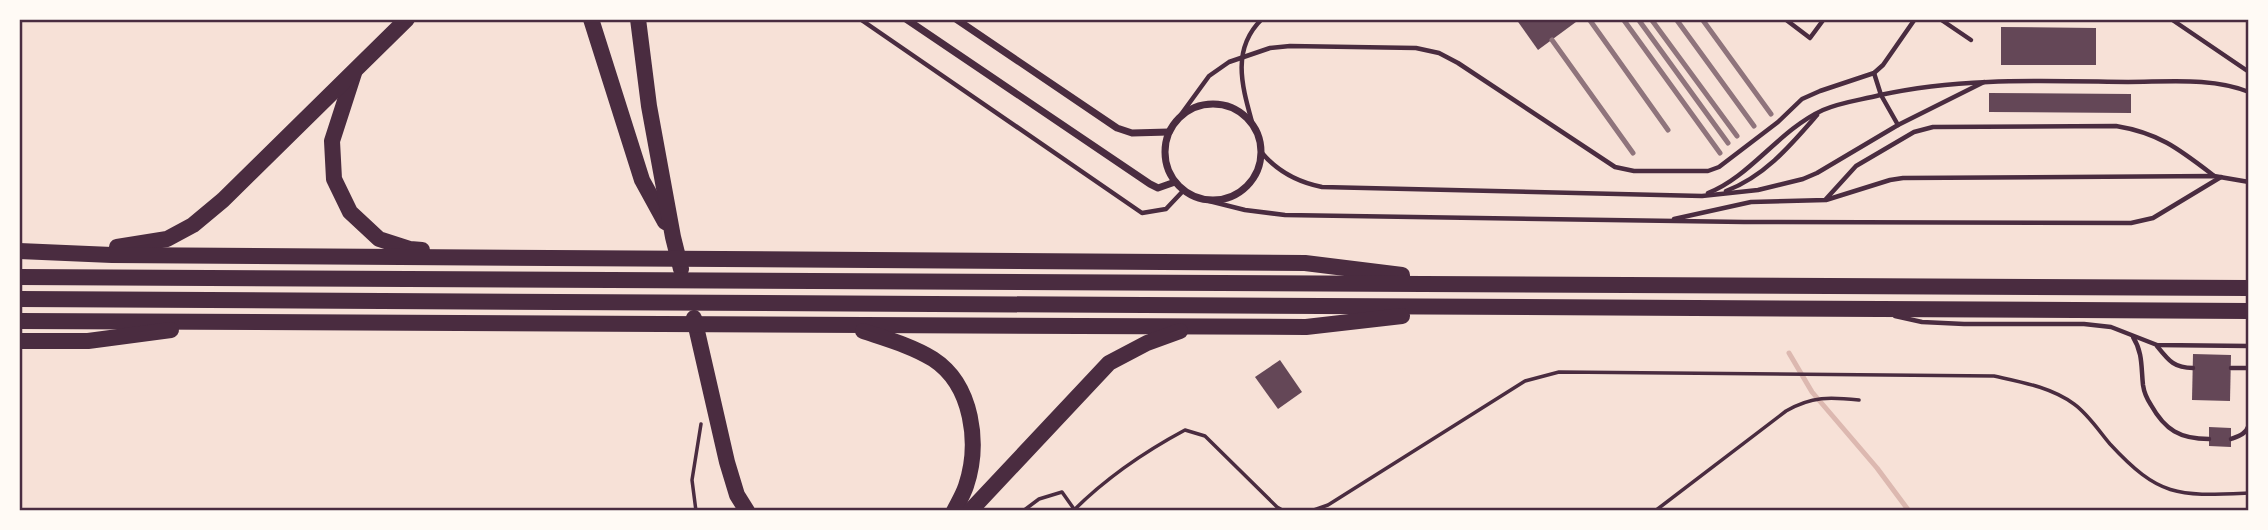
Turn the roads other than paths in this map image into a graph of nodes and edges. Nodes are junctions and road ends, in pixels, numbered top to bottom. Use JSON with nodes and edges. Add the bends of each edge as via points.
{"nodes":[{"id":1,"x":407,"y":19,"type":"edge"},
{"id":2,"x":590,"y":19,"type":"edge"},
{"id":3,"x":638,"y":19,"type":"edge"},
{"id":4,"x":860,"y":19,"type":"edge"},
{"id":5,"x":906,"y":19,"type":"edge"},
{"id":6,"x":956,"y":19,"type":"edge"},
{"id":7,"x":1262,"y":19,"type":"edge"},
{"id":8,"x":1784,"y":19,"type":"edge"},
{"id":9,"x":1824,"y":19,"type":"edge"},
{"id":10,"x":1915,"y":19,"type":"edge"},
{"id":11,"x":1940,"y":19,"type":"edge"},
{"id":12,"x":2171,"y":19,"type":"edge"},
{"id":13,"x":1971,"y":40,"type":"dead end"},
{"id":14,"x":1241,"y":57,"type":"junction"},
{"id":15,"x":355,"y":71,"type":"junction"},
{"id":16,"x":2249,"y":72,"type":"edge"},
{"id":17,"x":1874,"y":73,"type":"junction"},
{"id":18,"x":1984,"y":82,"type":"junction"},
{"id":19,"x":2249,"y":92,"type":"edge"},
{"id":20,"x":1881,"y":95,"type":"junction"},
{"id":21,"x":1820,"y":112,"type":"junction"},
{"id":22,"x":1177,"y":120,"type":"junction"},
{"id":23,"x":1252,"y":122,"type":"junction"},
{"id":24,"x":1898,"y":125,"type":"junction"},
{"id":25,"x":1169,"y":132,"type":"junction"},
{"id":26,"x":1262,"y":153,"type":"junction"},
{"id":27,"x":2214,"y":176,"type":"junction"},
{"id":28,"x":2221,"y":177,"type":"junction"},
{"id":29,"x":2249,"y":182,"type":"edge"},
{"id":30,"x":1175,"y":183,"type":"junction"},
{"id":31,"x":1183,"y":191,"type":"junction"},
{"id":32,"x":1702,"y":195,"type":"junction"},
{"id":33,"x":1826,"y":200,"type":"junction"},
{"id":34,"x":1209,"y":201,"type":"junction"},
{"id":35,"x":1666,"y":221,"type":"junction"},
{"id":36,"x":673,"y":237,"type":"junction"},
{"id":37,"x":24,"y":253,"type":"edge"},
{"id":38,"x":73,"y":254,"type":"junction"},
{"id":39,"x":557,"y":259,"type":"junction"},
{"id":40,"x":19,"y":277,"type":"edge"},
{"id":41,"x":1473,"y":284,"type":"junction"},
{"id":42,"x":2249,"y":288,"type":"edge"},
{"id":43,"x":19,"y":299,"type":"edge"},
{"id":44,"x":1471,"y":308,"type":"junction"},
{"id":45,"x":1870,"y":310,"type":"junction"},
{"id":46,"x":2249,"y":311,"type":"edge"},
{"id":47,"x":19,"y":321,"type":"edge"},
{"id":48,"x":229,"y":323,"type":"junction"},
{"id":49,"x":851,"y":326,"type":"junction"},
{"id":50,"x":1192,"y":327,"type":"junction"},
{"id":51,"x":2133,"y":336,"type":"junction"},
{"id":52,"x":19,"y":341,"type":"edge"},
{"id":53,"x":2157,"y":345,"type":"junction"},
{"id":54,"x":2249,"y":346,"type":"edge"},
{"id":55,"x":2193,"y":368,"type":"dead end"},
{"id":56,"x":2231,"y":368,"type":"dead end"},
{"id":57,"x":2249,"y":368,"type":"edge"},
{"id":58,"x":2249,"y":425,"type":"edge"},
{"id":59,"x":2209,"y":439,"type":"dead end"},
{"id":60,"x":2231,"y":439,"type":"dead end"},
{"id":61,"x":747,"y":511,"type":"edge"},
{"id":62,"x":954,"y":511,"type":"edge"},
{"id":63,"x":970,"y":511,"type":"edge"}],
"edges":[{"from":1,"to":15,"type":"highway"},
{"from":2,"to":36,"type":"highway","via":[[642,180]]},
{"from":3,"to":36,"type":"highway"},
{"from":4,"to":31,"type":"lane","via":[[1142,213],[1166,209]]},
{"from":5,"to":30,"type":"street","via":[[1150,184],[1158,188]]},
{"from":6,"to":25,"type":"street","via":[[1118,128],[1132,133]]},
{"from":7,"to":14,"type":"lane","via":[[1244,43]]},
{"from":8,"to":9,"type":"lane","via":[[1810,38]]},
{"from":10,"to":17,"type":"lane"},
{"from":11,"to":13,"type":"lane"},
{"from":12,"to":16,"type":"lane"},
{"from":14,"to":17,"type":"lane","via":[[1280,47],[1429,50],[1446,56],[1601,159],[1625,170],[1708,171],[1719,167],[1802,99]]},
{"from":14,"to":22,"type":"lane","via":[[1209,76]]},
{"from":14,"to":23,"type":"lane"},
{"from":15,"to":38,"type":"highway","via":[[193,225],[167,239]]},
{"from":15,"to":39,"type":"highway","via":[[332,141],[334,179],[350,212],[379,239],[410,249]]},
{"from":17,"to":20,"type":"lane"},
{"from":18,"to":19,"type":"lane","via":[[2201,82]]},
{"from":18,"to":20,"type":"lane"},
{"from":18,"to":24,"type":"lane"},
{"from":20,"to":21,"type":"lane"},
{"from":20,"to":24,"type":"lane"},
{"from":21,"to":32,"type":"lane","via":[[1789,131],[1726,185]]},
{"from":21,"to":32,"type":"lane","via":[[1754,178]]},
{"from":22,"to":23,"type":"street","via":[[1209,103],[1237,109]]},
{"from":22,"to":25,"type":"street"},
{"from":23,"to":26,"type":"street"},
{"from":24,"to":32,"type":"lane","via":[[1803,179],[1758,190]]},
{"from":25,"to":30,"type":"street","via":[[1164,155]]},
{"from":26,"to":32,"type":"lane","via":[[1297,181],[1331,188]]},
{"from":26,"to":34,"type":"street","via":[[1256,176],[1245,189],[1226,200]]},
{"from":27,"to":28,"type":"lane"},
{"from":27,"to":33,"type":"lane","via":[[1903,178]]},
{"from":27,"to":33,"type":"lane","via":[[2186,154],[2140,130],[2116,126],[1933,127],[1914,132],[1856,166]]},
{"from":28,"to":29,"type":"lane"},
{"from":28,"to":35,"type":"lane","via":[[2153,218],[2132,223]]},
{"from":30,"to":31,"type":"street"},
{"from":31,"to":34,"type":"street"},
{"from":33,"to":35,"type":"lane","via":[[1751,202]]},
{"from":34,"to":35,"type":"lane","via":[[1284,215]]},
{"from":36,"to":61,"type":"highway","via":[[727,462]]},
{"from":37,"to":38,"type":"highway"},
{"from":38,"to":39,"type":"highway"},
{"from":39,"to":41,"type":"highway","via":[[1305,263]]},
{"from":40,"to":41,"type":"highway"},
{"from":41,"to":42,"type":"highway"},
{"from":43,"to":44,"type":"highway"},
{"from":44,"to":45,"type":"highway"},
{"from":44,"to":50,"type":"highway","via":[[1306,327]]},
{"from":45,"to":46,"type":"highway"},
{"from":45,"to":51,"type":"lane","via":[[1922,321],[2084,324],[2111,327]]},
{"from":47,"to":48,"type":"highway"},
{"from":48,"to":49,"type":"highway"},
{"from":48,"to":52,"type":"highway","via":[[88,341]]},
{"from":49,"to":50,"type":"highway"},
{"from":49,"to":62,"type":"highway","via":[[935,360],[958,385],[970,414],[974,443],[966,485]]},
{"from":50,"to":63,"type":"highway","via":[[1109,363]]},
{"from":51,"to":53,"type":"lane"},
{"from":51,"to":59,"type":"lane","via":[[2143,358],[2143,388],[2165,427],[2184,436]]},
{"from":53,"to":54,"type":"lane"},
{"from":53,"to":55,"type":"lane","via":[[2180,368]]},
{"from":56,"to":57,"type":"lane"},
{"from":58,"to":60,"type":"lane"}]}
